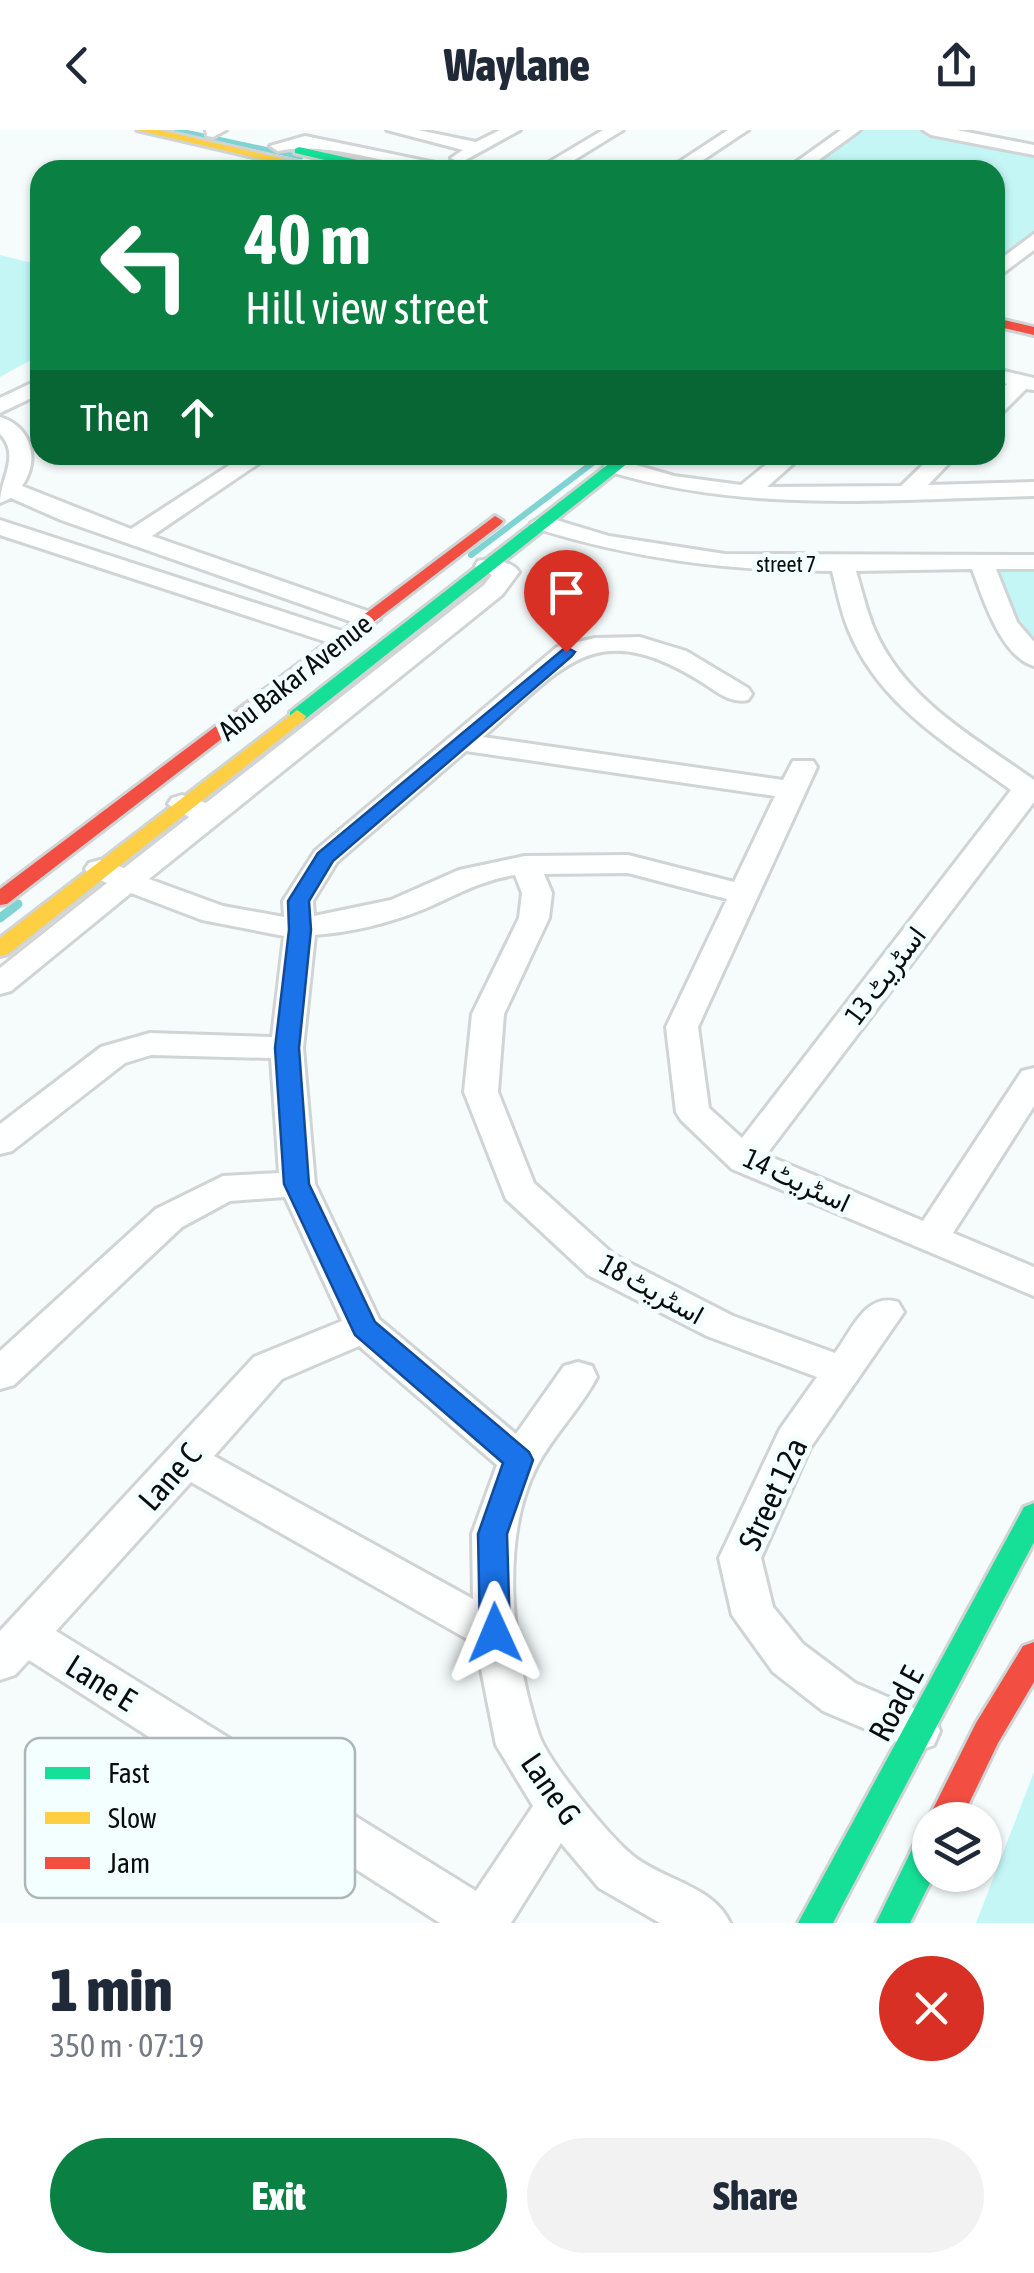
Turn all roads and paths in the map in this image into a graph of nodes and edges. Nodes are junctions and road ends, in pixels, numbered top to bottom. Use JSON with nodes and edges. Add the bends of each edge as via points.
{"nodes":[{"id":1,"x":143,"y":130,"type":"edge"},
{"id":2,"x":396,"y":130,"type":"edge"},
{"id":3,"x":512,"y":130,"type":"edge"},
{"id":4,"x":615,"y":130,"type":"edge"},
{"id":5,"x":737,"y":130,"type":"edge"},
{"id":6,"x":852,"y":130,"type":"edge"},
{"id":7,"x":931,"y":130,"type":"edge"},
{"id":8,"x":212,"y":131,"type":"edge"},
{"id":9,"x":1029,"y":145,"type":"edge"},
{"id":10,"x":278,"y":146,"type":"junction"},
{"id":11,"x":479,"y":148,"type":"junction"},
{"id":12,"x":280,"y":160,"type":"edge"},
{"id":13,"x":340,"y":160,"type":"edge"},
{"id":14,"x":395,"y":160,"type":"edge"},
{"id":15,"x":459,"y":160,"type":"edge"},
{"id":16,"x":562,"y":160,"type":"edge"},
{"id":17,"x":691,"y":160,"type":"edge"},
{"id":18,"x":808,"y":160,"type":"edge"},
{"id":19,"x":1034,"y":240,"type":"edge"},
{"id":20,"x":1005,"y":260,"type":"edge"},
{"id":21,"x":1005,"y":308,"type":"edge"},
{"id":22,"x":1034,"y":315,"type":"edge"},
{"id":23,"x":1005,"y":324,"type":"edge"},
{"id":24,"x":1034,"y":331,"type":"edge"},
{"id":25,"x":30,"y":367,"type":"edge"},
{"id":26,"x":0,"y":382,"type":"edge"},
{"id":27,"x":1028,"y":383,"type":"edge"},
{"id":28,"x":30,"y":390,"type":"edge"},
{"id":29,"x":1005,"y":400,"type":"edge"},
{"id":30,"x":0,"y":407,"type":"edge"},
{"id":31,"x":0,"y":424,"type":"edge"},
{"id":32,"x":245,"y":465,"type":"edge"},
{"id":33,"x":617,"y":465,"type":"edge"},
{"id":34,"x":631,"y":465,"type":"edge"},
{"id":35,"x":779,"y":465,"type":"edge"},
{"id":36,"x":936,"y":465,"type":"edge"},
{"id":37,"x":1034,"y":489,"type":"edge"},
{"id":38,"x":748,"y":490,"type":"junction"},
{"id":39,"x":4,"y":492,"type":"edge"},
{"id":40,"x":908,"y":492,"type":"junction"},
{"id":41,"x":520,"y":502,"type":"dead end"},
{"id":42,"x":543,"y":522,"type":"junction"},
{"id":43,"x":0,"y":527,"type":"edge"},
{"id":44,"x":134,"y":537,"type":"junction"},
{"id":45,"x":980,"y":561,"type":"junction"},
{"id":46,"x":1034,"y":562,"type":"edge"},
{"id":47,"x":842,"y":564,"type":"junction"},
{"id":48,"x":487,"y":566,"type":"joint"},
{"id":49,"x":366,"y":618,"type":"junction"},
{"id":50,"x":342,"y":639,"type":"junction"},
{"id":51,"x":1034,"y":658,"type":"edge"},
{"id":52,"x":739,"y":694,"type":"dead end"},
{"id":53,"x":461,"y":742,"type":"junction"},
{"id":54,"x":1030,"y":791,"type":"edge"},
{"id":55,"x":526,"y":865,"type":"junction"},
{"id":56,"x":114,"y":875,"type":"junction"},
{"id":57,"x":744,"y":894,"type":"junction"},
{"id":58,"x":0,"y":899,"type":"edge"},
{"id":59,"x":300,"y":930,"type":"junction"},
{"id":60,"x":0,"y":949,"type":"edge"},
{"id":61,"x":0,"y":984,"type":"edge"},
{"id":62,"x":287,"y":1048,"type":"junction"},
{"id":63,"x":1034,"y":1080,"type":"edge"},
{"id":64,"x":0,"y":1142,"type":"edge"},
{"id":65,"x":744,"y":1160,"type":"junction"},
{"id":66,"x":297,"y":1184,"type":"junction"},
{"id":67,"x":931,"y":1238,"type":"junction"},
{"id":68,"x":1034,"y":1282,"type":"edge"},
{"id":69,"x":885,"y":1312,"type":"dead end"},
{"id":70,"x":364,"y":1328,"type":"junction"},
{"id":71,"x":7,"y":1357,"type":"edge"},
{"id":72,"x":842,"y":1372,"type":"junction"},
{"id":73,"x":578,"y":1376,"type":"dead end"},
{"id":74,"x":185,"y":1459,"type":"junction"},
{"id":75,"x":519,"y":1460,"type":"junction"},
{"id":76,"x":1034,"y":1515,"type":"edge"},
{"id":77,"x":495,"y":1633,"type":"junction"},
{"id":78,"x":12,"y":1648,"type":"edge"},
{"id":79,"x":1034,"y":1656,"type":"edge"},
{"id":80,"x":918,"y":1730,"type":"junction"},
{"id":81,"x":166,"y":1738,"type":"edge"},
{"id":82,"x":953,"y":1802,"type":"edge"},
{"id":83,"x":559,"y":1806,"type":"junction"},
{"id":84,"x":355,"y":1848,"type":"edge"},
{"id":85,"x":912,"y":1884,"type":"edge"},
{"id":86,"x":483,"y":1923,"type":"edge"},
{"id":87,"x":706,"y":1923,"type":"edge"},
{"id":88,"x":815,"y":1923,"type":"edge"},
{"id":89,"x":892,"y":1923,"type":"edge"}],
"edges":[{"from":1,"to":12,"type":"main road"},
{"from":2,"to":11,"type":"street"},
{"from":3,"to":11,"type":"street"},
{"from":4,"to":16,"type":"street"},
{"from":5,"to":17,"type":"street"},
{"from":6,"to":18,"type":"street"},
{"from":7,"to":9,"type":"street"},
{"from":8,"to":10,"type":"main road"},
{"from":10,"to":13,"type":"main road"},
{"from":10,"to":14,"type":"street","via":[[306,141]]},
{"from":11,"to":15,"type":"street"},
{"from":19,"to":20,"type":"street"},
{"from":21,"to":22,"type":"main road"},
{"from":23,"to":24,"type":"main road"},
{"from":25,"to":26,"type":"street"},
{"from":27,"to":29,"type":"street"},
{"from":28,"to":30,"type":"street"},
{"from":31,"to":39,"type":"street","via":[[23,447],[23,468]]},
{"from":32,"to":44,"type":"street"},
{"from":33,"to":42,"type":"main road"},
{"from":34,"to":38,"type":"street","via":[[674,483]]},
{"from":35,"to":38,"type":"street"},
{"from":36,"to":40,"type":"street"},
{"from":37,"to":40,"type":"street"},
{"from":38,"to":40,"type":"street"},
{"from":39,"to":44,"type":"street"},
{"from":41,"to":49,"type":"main road","name":"Abu Bakar Avenue"},
{"from":42,"to":47,"type":"street","name":"street 7","via":[[649,554],[716,563]]},
{"from":42,"to":48,"type":"main road"},
{"from":43,"to":50,"type":"street"},
{"from":44,"to":49,"type":"street"},
{"from":45,"to":46,"type":"street","name":"street 7"},
{"from":45,"to":47,"type":"street","name":"street 7"},
{"from":45,"to":51,"type":"street","via":[[1005,624]]},
{"from":47,"to":54,"type":"street","via":[[861,629],[911,706]]},
{"from":48,"to":56,"type":"street","via":[[507,572],[493,590]]},
{"from":49,"to":50,"type":"main road","name":"Abu Bakar Avenue"},
{"from":50,"to":58,"type":"main road","name":"Abu Bakar Avenue"},
{"from":52,"to":53,"type":"street","via":[[658,646],[592,645],[566,652]]},
{"from":53,"to":57,"type":"street","name":"اسٹریٹ 14","via":[[797,779]]},
{"from":53,"to":59,"type":"street","via":[[325,857],[298,901]]},
{"from":54,"to":65,"type":"street","name":"اسٹریٹ 13"},
{"from":55,"to":57,"type":"street","via":[[628,864]]},
{"from":55,"to":59,"type":"street","via":[[478,874],[401,908]]},
{"from":55,"to":72,"type":"street","name":"اسٹریٹ 18","via":[[537,893],[534,918],[488,1014],[481,1092],[518,1190],[601,1265],[720,1326]]},
{"from":56,"to":59,"type":"street","via":[[209,914]]},
{"from":56,"to":60,"type":"main road"},
{"from":56,"to":61,"type":"street"},
{"from":57,"to":65,"type":"street","name":"اسٹریٹ 14","via":[[682,1027],[693,1112]]},
{"from":59,"to":62,"type":"street"},
{"from":62,"to":64,"type":"street","via":[[150,1044],[112,1054]]},
{"from":62,"to":66,"type":"street"},
{"from":63,"to":67,"type":"street"},
{"from":65,"to":67,"type":"street","name":"اسٹریٹ 14"},
{"from":66,"to":70,"type":"street"},
{"from":66,"to":71,"type":"street","via":[[223,1189],[170,1218]]},
{"from":67,"to":68,"type":"street","name":"اسٹریٹ 14"},
{"from":69,"to":72,"type":"street","name":"Street 12a"},
{"from":70,"to":74,"type":"street","name":"Lane C","via":[[268,1368]]},
{"from":70,"to":75,"type":"street"},
{"from":72,"to":80,"type":"street","name":"Street 12a","via":[[794,1440],[740,1558],[753,1615],[788,1658],[839,1697]]},
{"from":73,"to":75,"type":"street","name":"Lane G"},
{"from":74,"to":77,"type":"street"},
{"from":74,"to":78,"type":"street","name":"Lane C"},
{"from":75,"to":77,"type":"street","name":"Lane G","via":[[492,1534]]},
{"from":76,"to":80,"type":"main road","name":"Road E"},
{"from":77,"to":83,"type":"street","name":"Lane G","via":[[520,1744]]},
{"from":78,"to":81,"type":"street","name":"Lane E"},
{"from":79,"to":82,"type":"main road"},
{"from":80,"to":88,"type":"main road","name":"Road E"},
{"from":83,"to":86,"type":"street"},
{"from":83,"to":87,"type":"street","name":"Lane G","via":[[616,1872]]},
{"from":84,"to":86,"type":"street","name":"Lane E"},
{"from":85,"to":89,"type":"main road"}]}
